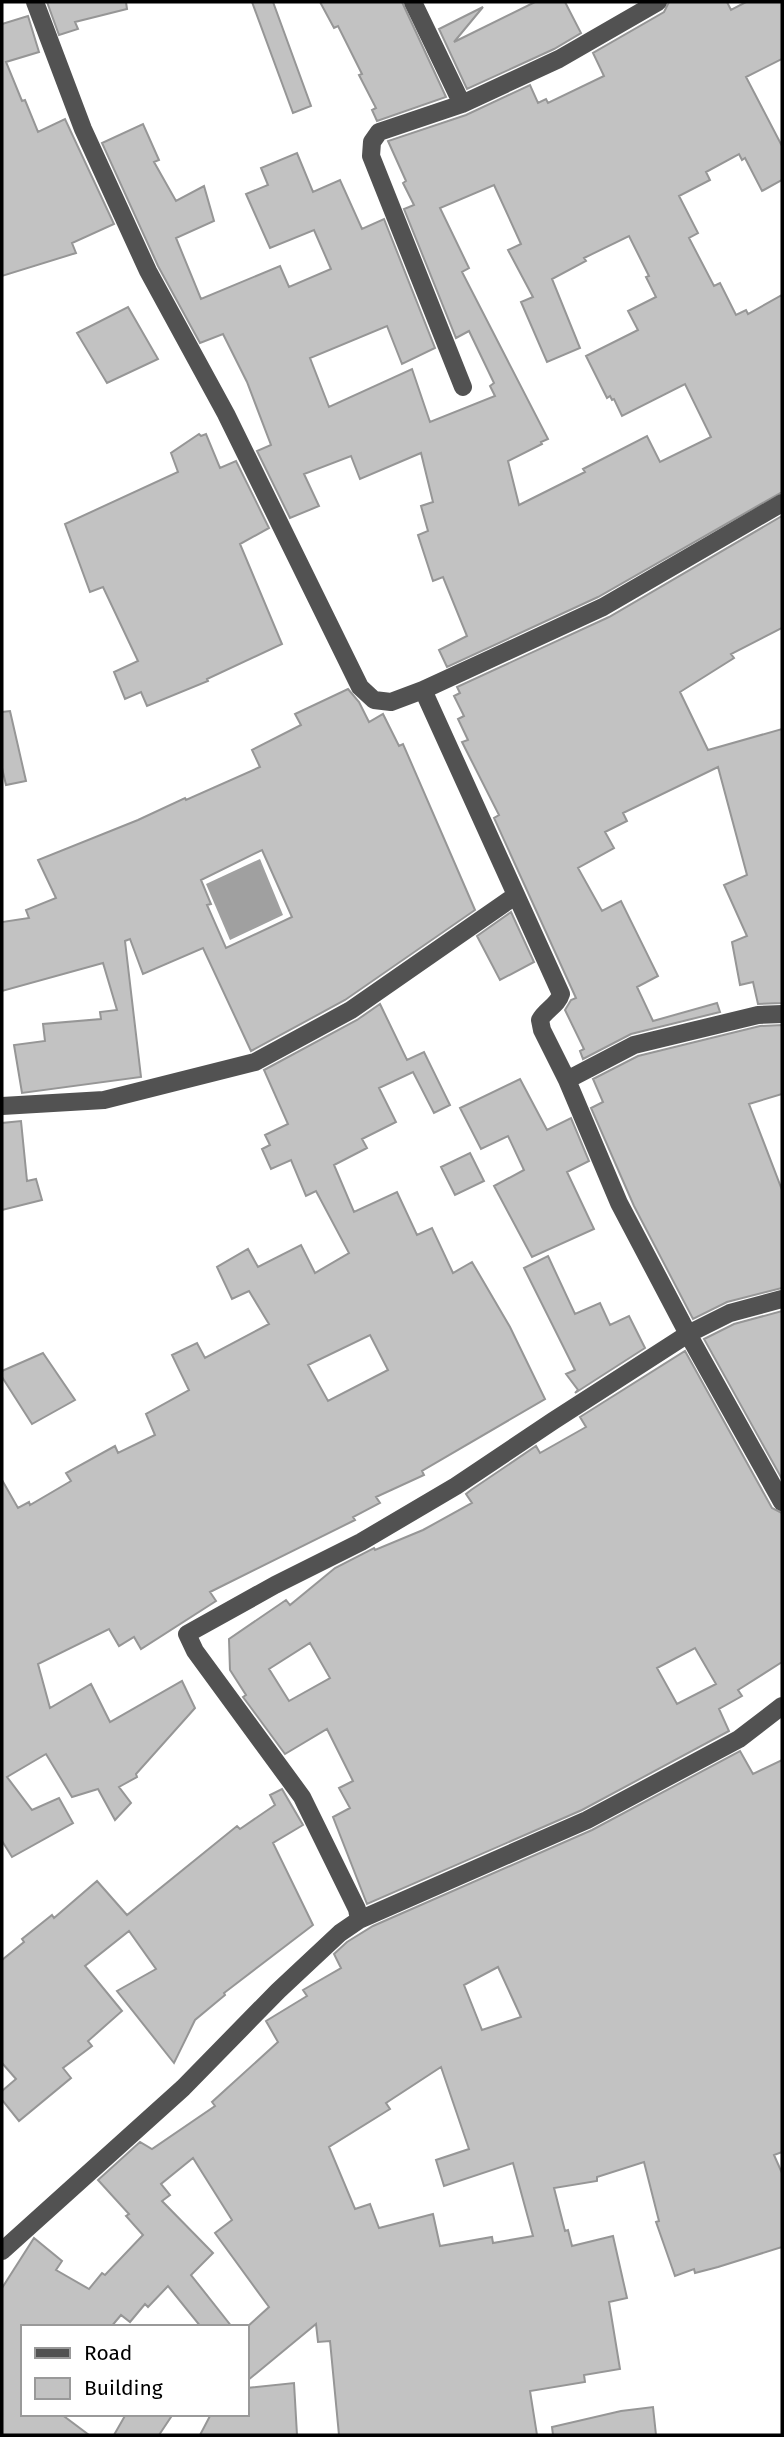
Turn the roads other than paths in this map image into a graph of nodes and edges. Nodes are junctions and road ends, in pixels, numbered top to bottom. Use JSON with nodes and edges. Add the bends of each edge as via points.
{"nodes":[{"id":1,"x":35,"y":2,"type":"edge"},
{"id":2,"x":413,"y":2,"type":"edge"},
{"id":3,"x":657,"y":2,"type":"edge"},
{"id":4,"x":462,"y":104,"type":"junction"},
{"id":5,"x":463,"y":387,"type":"dead end"},
{"id":6,"x":782,"y":503,"type":"edge"},
{"id":7,"x":423,"y":690,"type":"junction"},
{"id":8,"x":515,"y":896,"type":"junction"},
{"id":9,"x":782,"y":1014,"type":"edge"},
{"id":10,"x":567,"y":1080,"type":"junction"},
{"id":11,"x":2,"y":1106,"type":"edge"},
{"id":12,"x":782,"y":1299,"type":"edge"},
{"id":13,"x":688,"y":1334,"type":"junction"},
{"id":14,"x":782,"y":1502,"type":"edge"},
{"id":15,"x":782,"y":1706,"type":"edge"},
{"id":16,"x":359,"y":1920,"type":"junction"},
{"id":17,"x":2,"y":2251,"type":"edge"}],
"edges":[{"from":1,"to":7,"type":"street","via":[[83,129],[148,271],[226,414],[360,687],[374,700],[391,702]]},
{"from":2,"to":4,"type":"street"},
{"from":3,"to":4,"type":"street","via":[[559,59]]},
{"from":4,"to":5,"type":"street","via":[[379,132],[371,156]]},
{"from":6,"to":7,"type":"street","via":[[603,607]]},
{"from":7,"to":8,"type":"street"},
{"from":8,"to":10,"type":"street","via":[[561,994],[540,1020]]},
{"from":8,"to":11,"type":"street","via":[[351,1010],[255,1062],[104,1100]]},
{"from":9,"to":10,"type":"street","via":[[758,1015],[634,1045]]},
{"from":10,"to":13,"type":"street","via":[[619,1203]]},
{"from":12,"to":13,"type":"street","via":[[730,1313]]},
{"from":13,"to":14,"type":"street"},
{"from":13,"to":16,"type":"street","via":[[456,1486],[187,1634],[302,1797]]},
{"from":15,"to":16,"type":"street","via":[[739,1739],[587,1820]]},
{"from":16,"to":17,"type":"street","via":[[278,1991],[183,2088]]}]}
